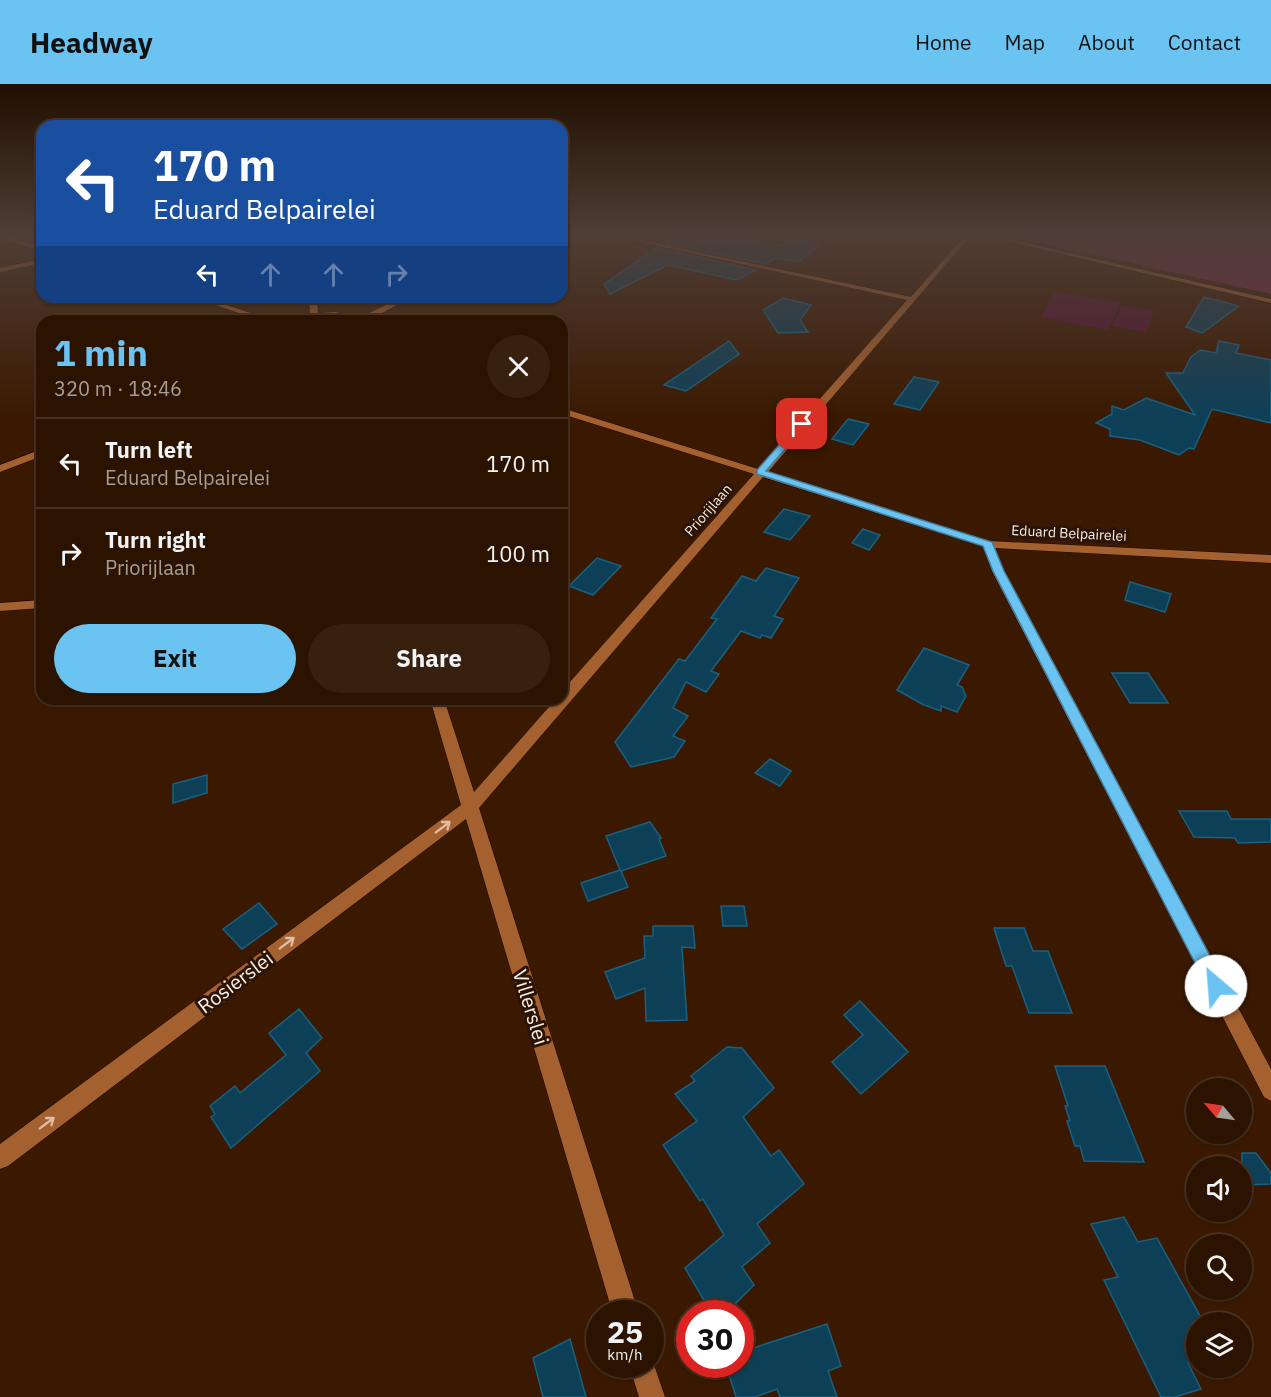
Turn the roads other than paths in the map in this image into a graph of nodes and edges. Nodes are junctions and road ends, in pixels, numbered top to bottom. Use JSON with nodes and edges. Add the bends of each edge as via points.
{"nodes":[{"id":1,"x":894,"y":295,"type":"edge"},
{"id":2,"x":915,"y":295,"type":"edge"},
{"id":3,"x":1246,"y":295,"type":"edge"},
{"id":4,"x":912,"y":299,"type":"junction"},
{"id":5,"x":1271,"y":301,"type":"edge"},
{"id":6,"x":214,"y":303,"type":"edge"},
{"id":7,"x":313,"y":303,"type":"edge"},
{"id":8,"x":395,"y":303,"type":"edge"},
{"id":9,"x":252,"y":315,"type":"edge"},
{"id":10,"x":314,"y":315,"type":"joint"},
{"id":11,"x":337,"y":315,"type":"edge"},
{"id":12,"x":371,"y":315,"type":"edge"},
{"id":13,"x":568,"y":413,"type":"edge"},
{"id":14,"x":36,"y":455,"type":"edge"},
{"id":15,"x":0,"y":470,"type":"edge"},
{"id":16,"x":760,"y":472,"type":"junction"},
{"id":17,"x":988,"y":544,"type":"junction"},
{"id":18,"x":1271,"y":559,"type":"edge"},
{"id":19,"x":36,"y":604,"type":"edge"},
{"id":20,"x":0,"y":607,"type":"edge"},
{"id":21,"x":568,"y":694,"type":"edge"},
{"id":22,"x":439,"y":705,"type":"edge"},
{"id":23,"x":558,"y":705,"type":"edge"},
{"id":24,"x":470,"y":807,"type":"junction"},
{"id":25,"x":1271,"y":1090,"type":"edge"},
{"id":26,"x":0,"y":1158,"type":"edge"},
{"id":27,"x":622,"y":1300,"type":"edge"},
{"id":28,"x":646,"y":1378,"type":"edge"},
{"id":29,"x":652,"y":1397,"type":"edge"}],
"edges":[{"from":1,"to":4,"type":"street"},
{"from":2,"to":4,"type":"street","name":"Priorijlaan"},
{"from":3,"to":5,"type":"street"},
{"from":4,"to":16,"type":"street","name":"Priorijlaan"},
{"from":6,"to":9,"type":"street"},
{"from":7,"to":10,"type":"street"},
{"from":8,"to":12,"type":"street"},
{"from":10,"to":11,"type":"street"},
{"from":13,"to":16,"type":"street","name":"Eduard Belpairelei"},
{"from":14,"to":15,"type":"street"},
{"from":16,"to":17,"type":"street","name":"Eduard Belpairelei"},
{"from":16,"to":21,"type":"street","name":"Priorijlaan"},
{"from":17,"to":18,"type":"street","name":"Eduard Belpairelei"},
{"from":17,"to":25,"type":"street","via":[[998,571]]},
{"from":19,"to":20,"type":"street"},
{"from":22,"to":24,"type":"street","name":"Villerslei"},
{"from":23,"to":24,"type":"street","name":"Priorijlaan"},
{"from":26,"to":24,"type":"street","name":"Rosierslei","one_way":true},
{"from":24,"to":27,"type":"street","name":"Villerslei"},
{"from":28,"to":29,"type":"street"}]}
